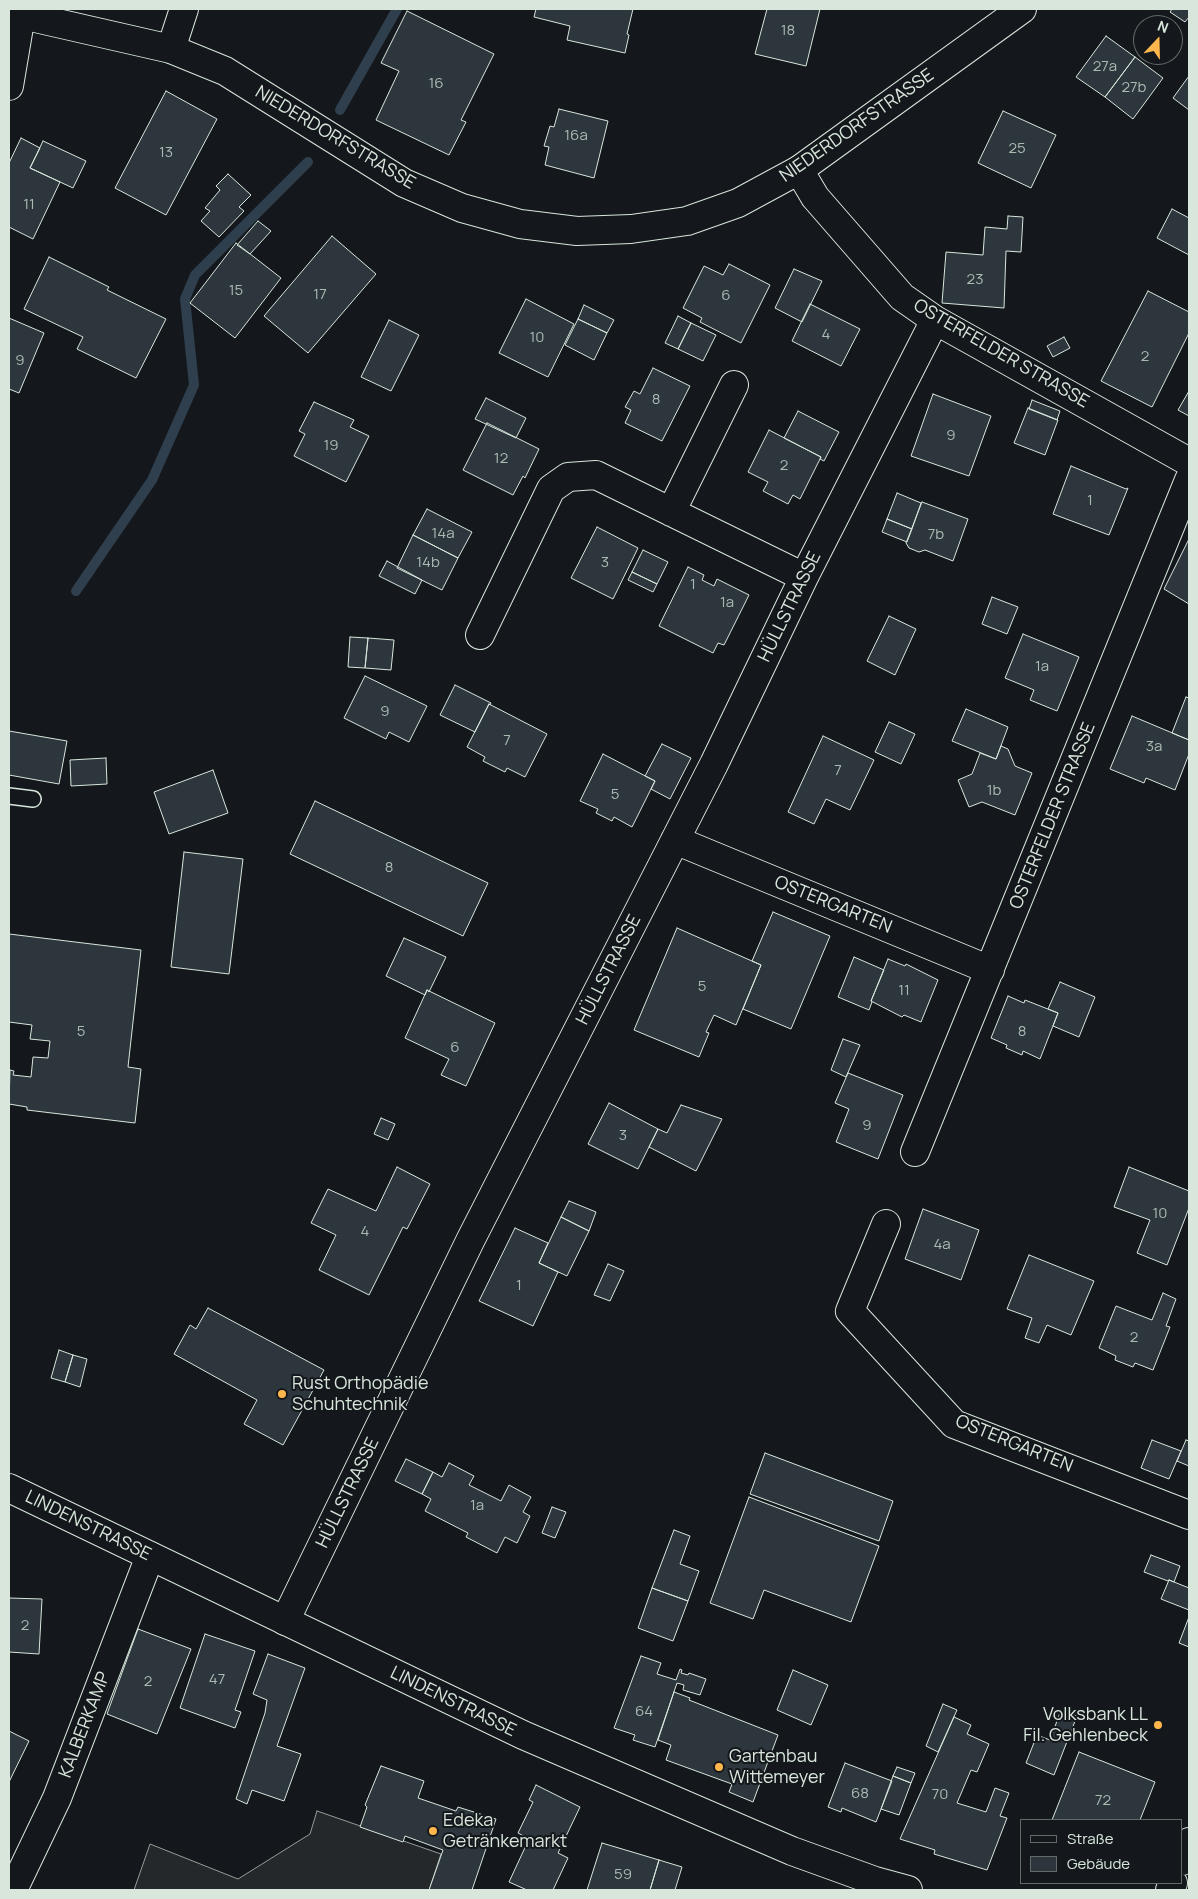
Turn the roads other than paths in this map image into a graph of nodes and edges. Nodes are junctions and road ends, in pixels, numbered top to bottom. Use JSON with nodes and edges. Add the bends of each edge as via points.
{"nodes":[{"id":1,"x":184,"y":9,"type":"edge"},
{"id":2,"x":1022,"y":9,"type":"edge"},
{"id":3,"x":17,"y":12,"type":"edge"},
{"id":4,"x":171,"y":49,"type":"junction"},
{"id":5,"x":9,"y":86,"type":"edge"},
{"id":6,"x":799,"y":170,"type":"junction"},
{"id":7,"x":935,"y":320,"type":"junction"},
{"id":8,"x":734,"y":385,"type":"dead end"},
{"id":9,"x":1189,"y":462,"type":"edge"},
{"id":10,"x":1189,"y":480,"type":"edge"},
{"id":11,"x":672,"y":512,"type":"junction"},
{"id":12,"x":804,"y":578,"type":"junction"},
{"id":13,"x":480,"y":635,"type":"dead end"},
{"id":14,"x":9,"y":796,"type":"edge"},
{"id":15,"x":33,"y":800,"type":"dead end"},
{"id":16,"x":675,"y":840,"type":"junction"},
{"id":17,"x":990,"y":970,"type":"junction"},
{"id":18,"x":916,"y":1152,"type":"dead end"},
{"id":19,"x":886,"y":1224,"type":"dead end"},
{"id":20,"x":9,"y":1488,"type":"edge"},
{"id":21,"x":1189,"y":1515,"type":"edge"},
{"id":22,"x":150,"y":1556,"type":"junction"},
{"id":23,"x":285,"y":1621,"type":"junction"},
{"id":24,"x":1189,"y":1842,"type":"edge"},
{"id":25,"x":1183,"y":1858,"type":"edge"},
{"id":26,"x":14,"y":1890,"type":"edge"},
{"id":27,"x":908,"y":1890,"type":"edge"}],
"edges":[{"from":1,"to":4,"type":"street"},
{"from":2,"to":6,"type":"street","name":"NIEDERDORFSTRASSE"},
{"from":3,"to":4,"type":"street","name":"NIEDERDORFSTRASSE"},
{"from":3,"to":5,"type":"street","name":"NIEDERDORFSTRASSE"},
{"from":4,"to":6,"type":"street","name":"NIEDERDORFSTRASSE","via":[[225,71],[404,184],[462,208],[520,224],[577,231],[631,230],[687,221],[738,203]]},
{"from":6,"to":7,"type":"street","name":"OSTERFELDER STRASSE","via":[[815,197],[902,296]]},
{"from":7,"to":9,"type":"street","name":"OSTERFELDER STRASSE"},
{"from":7,"to":12,"type":"street","name":"HÜLLSTRASSE"},
{"from":8,"to":11,"type":"street"},
{"from":10,"to":17,"type":"street","name":"OSTERFELDER STRASSE"},
{"from":11,"to":12,"type":"street"},
{"from":11,"to":13,"type":"street","via":[[596,475],[568,477],[551,489]]},
{"from":12,"to":16,"type":"street","name":"HÜLLSTRASSE"},
{"from":14,"to":15,"type":"lane"},
{"from":16,"to":17,"type":"street","name":"OSTERGARTEN"},
{"from":16,"to":23,"type":"street","name":"HÜLLSTRASSE","via":[[471,1239]]},
{"from":17,"to":18,"type":"street","name":"OSTERFELDER STRASSE"},
{"from":19,"to":21,"type":"street","name":"OSTERGARTEN","via":[[850,1311],[954,1424]]},
{"from":20,"to":22,"type":"street","name":"LINDENSTRASSE"},
{"from":22,"to":23,"type":"street","name":"LINDENSTRASSE"},
{"from":22,"to":26,"type":"street","name":"KALBERKAMP","via":[[57,1798]]},
{"from":23,"to":27,"type":"street","name":"LINDENSTRASSE","via":[[640,1787],[792,1851]]},
{"from":24,"to":25,"type":"street"}]}
